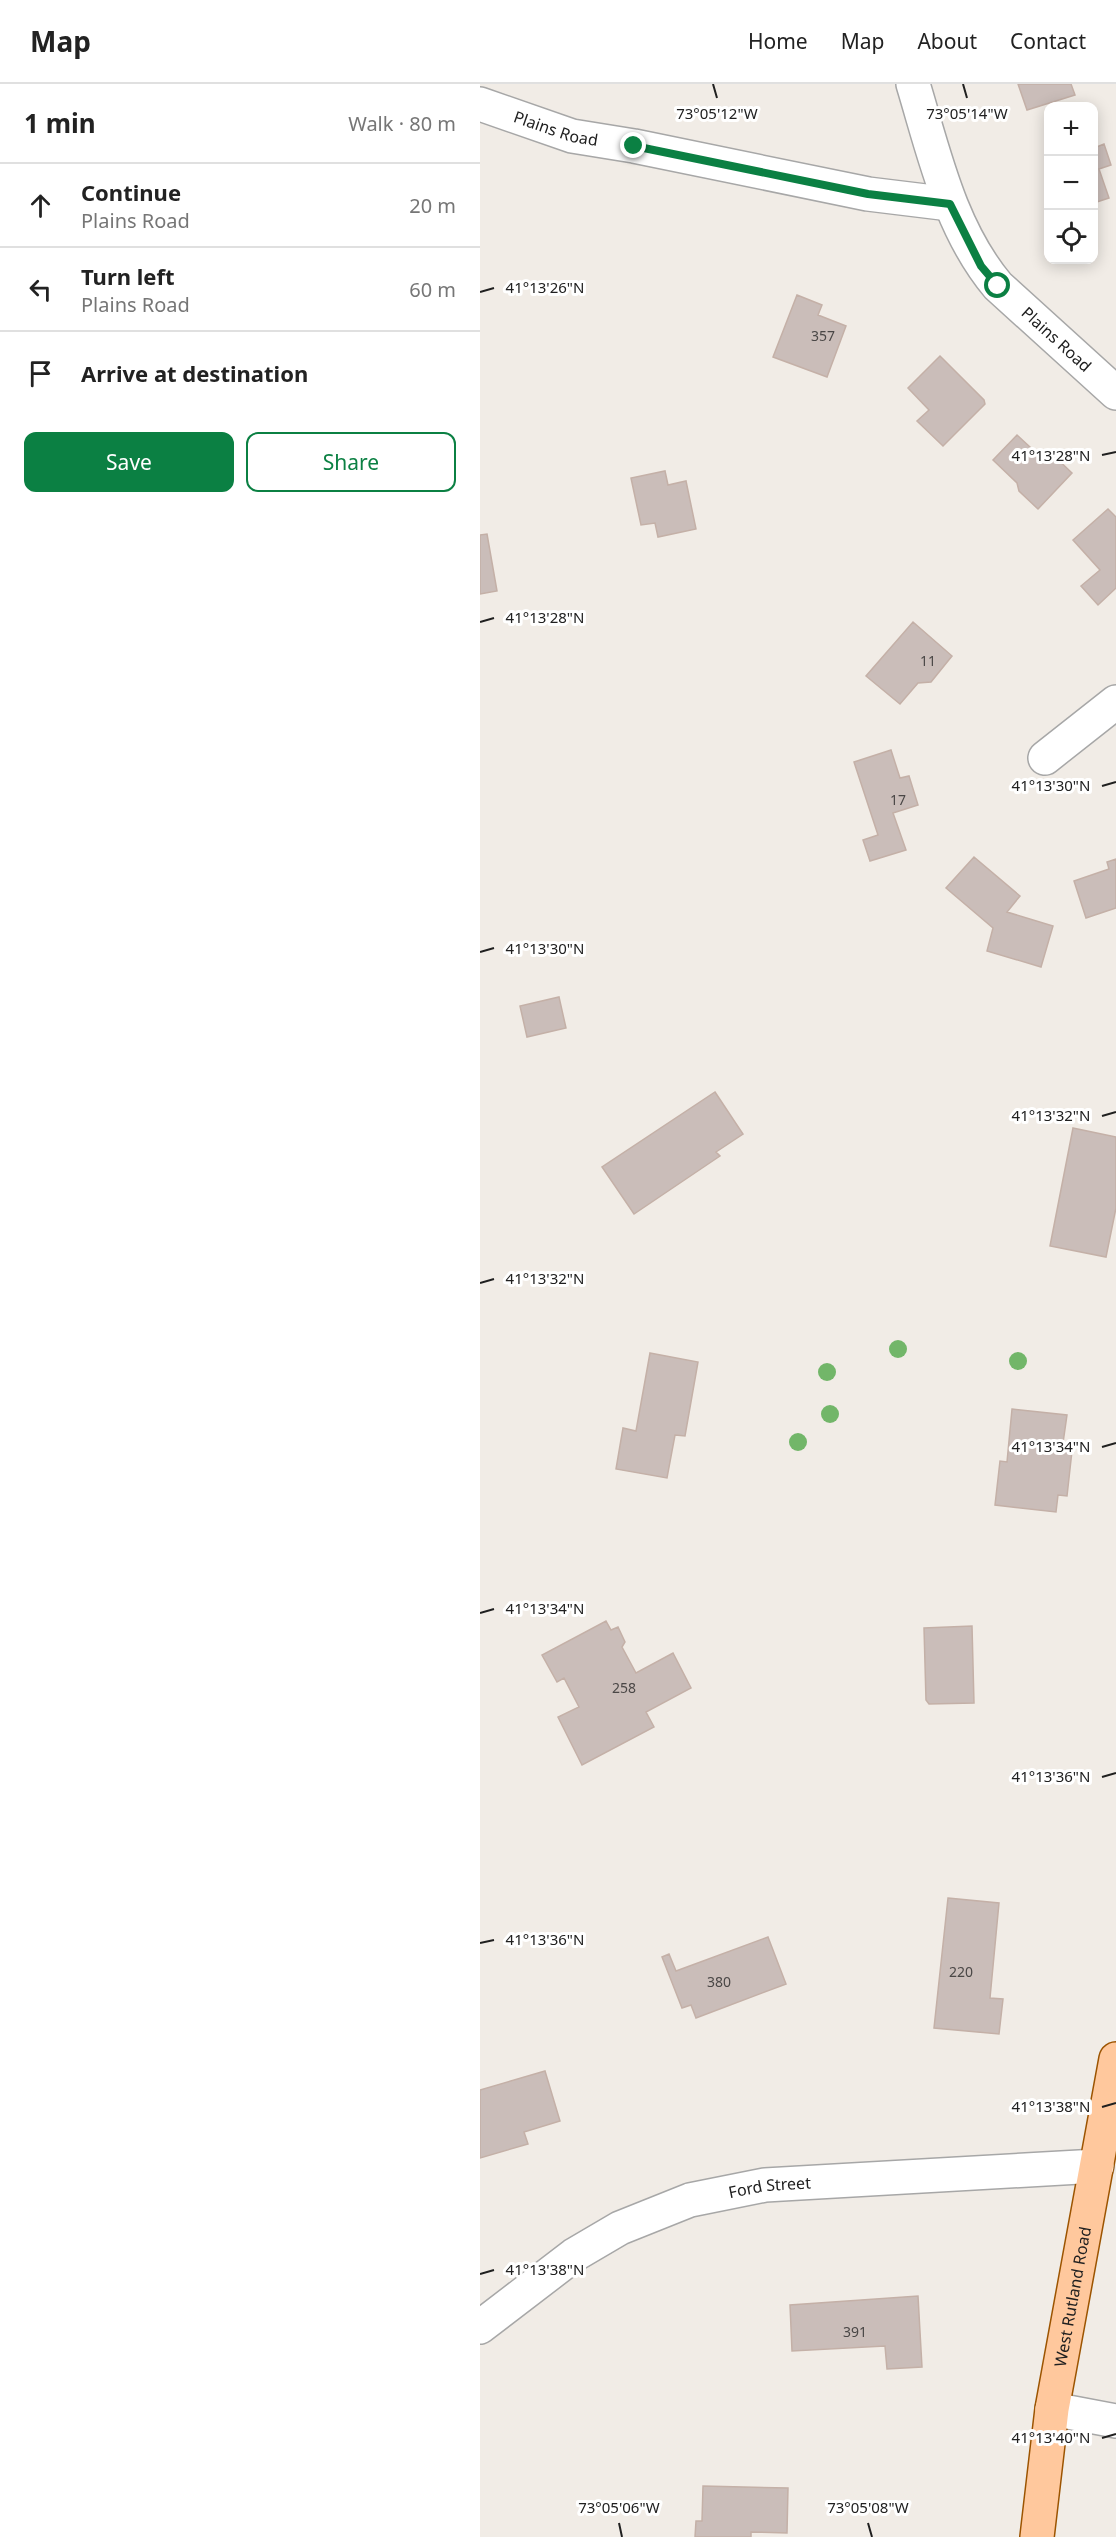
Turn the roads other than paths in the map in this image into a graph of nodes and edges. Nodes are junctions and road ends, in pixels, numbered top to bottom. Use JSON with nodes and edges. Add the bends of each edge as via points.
{"nodes":[{"id":1,"x":913,"y":84,"type":"edge"},
{"id":2,"x":480,"y":104,"type":"edge"},
{"id":3,"x":950,"y":204,"type":"junction"},
{"id":4,"x":1116,"y":393,"type":"edge"},
{"id":5,"x":1116,"y":702,"type":"edge"},
{"id":6,"x":1045,"y":758,"type":"dead end"},
{"id":7,"x":1116,"y":2059,"type":"edge"},
{"id":8,"x":1097,"y":2166,"type":"junction"},
{"id":9,"x":480,"y":2327,"type":"edge"},
{"id":10,"x":1052,"y":2409,"type":"junction"},
{"id":11,"x":1116,"y":2421,"type":"edge"},
{"id":12,"x":1037,"y":2537,"type":"edge"}],
"edges":[{"from":1,"to":3,"type":"street"},
{"from":2,"to":3,"type":"street","name":"Plains Road","via":[[572,136],[868,194]]},
{"from":3,"to":4,"type":"street","name":"Plains Road","via":[[981,266],[998,286]]},
{"from":5,"to":6,"type":"street"},
{"from":7,"to":8,"type":"main road","name":"West Rutland Road"},
{"from":8,"to":9,"type":"street","name":"Ford Street","via":[[765,2185],[690,2200],[620,2228],[574,2255]]},
{"from":8,"to":10,"type":"main road","name":"West Rutland Road"},
{"from":10,"to":11,"type":"street"},
{"from":10,"to":12,"type":"main road","name":"West Rutland Road"}]}
